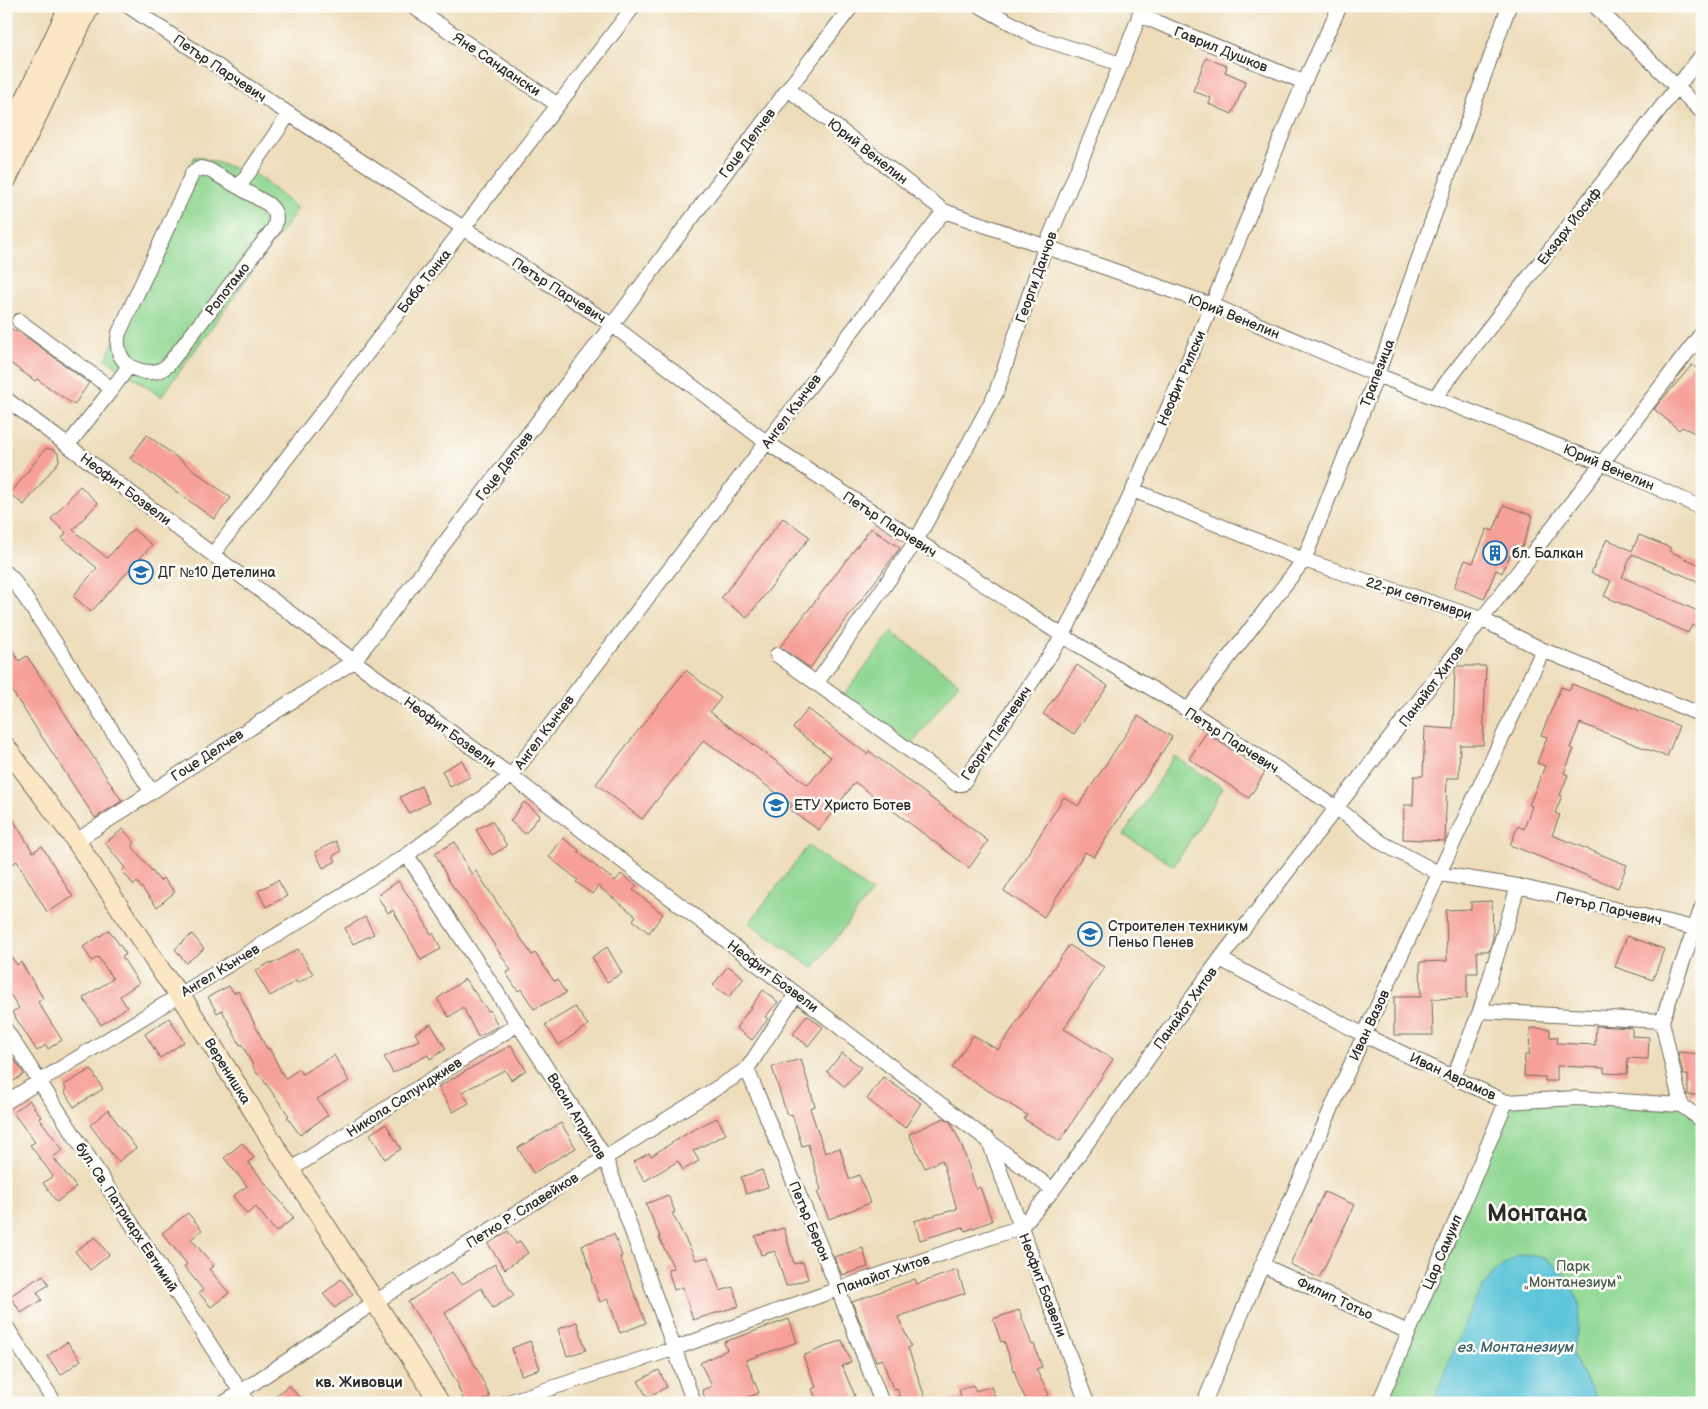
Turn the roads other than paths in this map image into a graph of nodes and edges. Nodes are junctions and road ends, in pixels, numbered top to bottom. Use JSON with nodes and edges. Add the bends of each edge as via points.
{"nodes":[{"id":1,"x":69,"y":6,"type":"edge"},
{"id":2,"x":90,"y":6,"type":"edge"},
{"id":3,"x":128,"y":6,"type":"edge"},
{"id":4,"x":412,"y":6,"type":"edge"},
{"id":5,"x":634,"y":6,"type":"edge"},
{"id":6,"x":852,"y":6,"type":"edge"},
{"id":7,"x":980,"y":6,"type":"edge"},
{"id":8,"x":1340,"y":6,"type":"edge"},
{"id":9,"x":1509,"y":6,"type":"edge"},
{"id":10,"x":1595,"y":6,"type":"edge"},
{"id":11,"x":1141,"y":11,"type":"edge"},
{"id":12,"x":1702,"y":55,"type":"edge"},
{"id":13,"x":1122,"y":64,"type":"junction"},
{"id":14,"x":1304,"y":82,"type":"junction"},
{"id":15,"x":1677,"y":86,"type":"junction"},
{"id":16,"x":788,"y":89,"type":"junction"},
{"id":17,"x":558,"y":105,"type":"junction"},
{"id":18,"x":1702,"y":112,"type":"edge"},
{"id":19,"x":289,"y":114,"type":"junction"},
{"id":20,"x":6,"y":140,"type":"edge"},
{"id":21,"x":6,"y":181,"type":"edge"},
{"id":22,"x":239,"y":187,"type":"junction"},
{"id":23,"x":944,"y":211,"type":"junction"},
{"id":24,"x":465,"y":228,"type":"junction"},
{"id":25,"x":1045,"y":248,"type":"junction"},
{"id":26,"x":1212,"y":305,"type":"junction"},
{"id":27,"x":19,"y":321,"type":"dead end"},
{"id":28,"x":612,"y":325,"type":"junction"},
{"id":29,"x":1702,"y":333,"type":"edge"},
{"id":30,"x":129,"y":366,"type":"junction"},
{"id":31,"x":1377,"y":375,"type":"junction"},
{"id":32,"x":112,"y":389,"type":"junction"},
{"id":33,"x":1435,"y":397,"type":"junction"},
{"id":34,"x":6,"y":399,"type":"edge"},
{"id":35,"x":766,"y":442,"type":"junction"},
{"id":36,"x":68,"y":446,"type":"junction"},
{"id":37,"x":1602,"y":463,"type":"junction"},
{"id":38,"x":1133,"y":490,"type":"junction"},
{"id":39,"x":1702,"y":508,"type":"edge"},
{"id":40,"x":916,"y":541,"type":"junction"},
{"id":41,"x":213,"y":554,"type":"junction"},
{"id":42,"x":1304,"y":560,"type":"junction"},
{"id":43,"x":6,"y":573,"type":"edge"},
{"id":44,"x":1481,"y":619,"type":"junction"},
{"id":45,"x":1063,"y":636,"type":"junction"},
{"id":46,"x":1543,"y":650,"type":"junction"},
{"id":47,"x":777,"y":655,"type":"dead end"},
{"id":48,"x":354,"y":661,"type":"junction"},
{"id":49,"x":816,"y":684,"type":"junction"},
{"id":50,"x":1188,"y":710,"type":"junction"},
{"id":51,"x":1702,"y":715,"type":"edge"},
{"id":52,"x":6,"y":747,"type":"edge"},
{"id":53,"x":511,"y":776,"type":"junction"},
{"id":54,"x":151,"y":791,"type":"junction"},
{"id":55,"x":1337,"y":808,"type":"junction"},
{"id":56,"x":76,"y":841,"type":"junction"},
{"id":57,"x":407,"y":855,"type":"junction"},
{"id":58,"x":1440,"y":874,"type":"junction"},
{"id":59,"x":1518,"y":886,"type":"junction"},
{"id":60,"x":1702,"y":907,"type":"edge"},
{"id":61,"x":1698,"y":929,"type":"edge"},
{"id":62,"x":1220,"y":960,"type":"junction"},
{"id":63,"x":796,"y":994,"type":"junction"},
{"id":64,"x":178,"y":995,"type":"junction"},
{"id":65,"x":1480,"y":1011,"type":"junction"},
{"id":66,"x":1662,"y":1020,"type":"junction"},
{"id":67,"x":518,"y":1024,"type":"junction"},
{"id":68,"x":6,"y":1030,"type":"edge"},
{"id":69,"x":1364,"y":1035,"type":"junction"},
{"id":70,"x":747,"y":1069,"type":"junction"},
{"id":71,"x":1454,"y":1076,"type":"junction"},
{"id":72,"x":39,"y":1081,"type":"junction"},
{"id":73,"x":6,"y":1102,"type":"edge"},
{"id":74,"x":1506,"y":1102,"type":"junction"},
{"id":75,"x":1681,"y":1105,"type":"junction"},
{"id":76,"x":1702,"y":1120,"type":"edge"},
{"id":77,"x":988,"y":1139,"type":"junction"},
{"id":78,"x":605,"y":1157,"type":"junction"},
{"id":79,"x":290,"y":1170,"type":"junction"},
{"id":80,"x":1053,"y":1190,"type":"junction"},
{"id":81,"x":1021,"y":1227,"type":"junction"},
{"id":82,"x":1262,"y":1265,"type":"junction"},
{"id":83,"x":838,"y":1289,"type":"junction"},
{"id":84,"x":375,"y":1302,"type":"junction"},
{"id":85,"x":6,"y":1326,"type":"edge"},
{"id":86,"x":1408,"y":1332,"type":"junction"},
{"id":87,"x":673,"y":1349,"type":"junction"},
{"id":88,"x":244,"y":1397,"type":"edge"},
{"id":89,"x":55,"y":1403,"type":"edge"},
{"id":90,"x":224,"y":1403,"type":"edge"},
{"id":91,"x":440,"y":1403,"type":"edge"},
{"id":92,"x":505,"y":1403,"type":"edge"},
{"id":93,"x":694,"y":1403,"type":"edge"},
{"id":94,"x":882,"y":1403,"type":"edge"},
{"id":95,"x":1087,"y":1403,"type":"edge"},
{"id":96,"x":1204,"y":1403,"type":"edge"},
{"id":97,"x":1379,"y":1403,"type":"edge"}],
"edges":[{"from":1,"to":20,"type":"main road"},
{"from":2,"to":21,"type":"main road"},
{"from":3,"to":19,"type":"street","name":"Петър Парчевич"},
{"from":4,"to":17,"type":"street","name":"Яне Сандански"},
{"from":5,"to":17,"type":"street","name":"Баба Тонка"},
{"from":6,"to":16,"type":"street","name":"Гоце Делчев"},
{"from":7,"to":13,"type":"street","via":[[1036,37]]},
{"from":8,"to":14,"type":"street","name":"Неофит Рилски"},
{"from":9,"to":31,"type":"street","name":"Трапезица"},
{"from":10,"to":15,"type":"street"},
{"from":11,"to":13,"type":"street","name":"Георги Данчов"},
{"from":11,"to":14,"type":"street","name":"Гаврил Душков"},
{"from":12,"to":15,"type":"street","name":"Екзарх Йосиф"},
{"from":13,"to":25,"type":"street","name":"Георги Данчов"},
{"from":14,"to":26,"type":"street","name":"Неофит Рилски"},
{"from":15,"to":18,"type":"street"},
{"from":15,"to":33,"type":"street","name":"Екзарх Йосиф"},
{"from":16,"to":23,"type":"street","name":"Юрий Венелин"},
{"from":16,"to":28,"type":"street","name":"Гоце Делчев"},
{"from":17,"to":24,"type":"street","name":"Баба Тонка"},
{"from":19,"to":22,"type":"street"},
{"from":19,"to":24,"type":"street","name":"Петър Парчевич"},
{"from":22,"to":30,"type":"street","name":"Ропотамо","via":[[209,170],[201,168],[193,172],[119,333],[117,348]]},
{"from":22,"to":30,"type":"street","name":"Ропотамо","via":[[273,208],[274,228],[163,370],[150,372]]},
{"from":23,"to":25,"type":"street","name":"Юрий Венелин"},
{"from":23,"to":35,"type":"street","name":"Ангел Кънчев"},
{"from":24,"to":28,"type":"street","name":"Петър Парчевич"},
{"from":24,"to":41,"type":"street","name":"Баба Тонка"},
{"from":25,"to":26,"type":"street","name":"Юрий Венелин"},
{"from":25,"to":40,"type":"street","name":"Георги Данчов","via":[[996,393]]},
{"from":26,"to":31,"type":"street","name":"Юрий Венелин"},
{"from":26,"to":38,"type":"street","name":"Неофит Рилски"},
{"from":27,"to":32,"type":"street"},
{"from":28,"to":35,"type":"street","name":"Петър Парчевич"},
{"from":28,"to":48,"type":"street","name":"Гоце Делчев"},
{"from":29,"to":37,"type":"street","name":"Панайот Хитов"},
{"from":30,"to":32,"type":"street"},
{"from":31,"to":33,"type":"street","name":"Юрий Венелин"},
{"from":31,"to":42,"type":"street","name":"Трапезица"},
{"from":32,"to":36,"type":"street"},
{"from":33,"to":37,"type":"street","name":"Юрий Венелин"},
{"from":34,"to":36,"type":"street","name":"Неофит Бозвели"},
{"from":35,"to":40,"type":"street","name":"Петър Парчевич"},
{"from":35,"to":53,"type":"street","name":"Ангел Кънчев"},
{"from":36,"to":41,"type":"street","name":"Неофит Бозвели"},
{"from":37,"to":39,"type":"street","name":"Юрий Венелин"},
{"from":37,"to":44,"type":"street","name":"Панайот Хитов"},
{"from":38,"to":42,"type":"street","name":"22-ри септември"},
{"from":38,"to":45,"type":"street","name":"Неофит Рилски"},
{"from":40,"to":45,"type":"street","name":"Петър Парчевич"},
{"from":40,"to":49,"type":"street"},
{"from":41,"to":48,"type":"street","name":"Неофит Бозвели"},
{"from":42,"to":44,"type":"street","name":"22-ри септември"},
{"from":42,"to":50,"type":"street","name":"Трапезица"},
{"from":43,"to":54,"type":"street"},
{"from":44,"to":46,"type":"street","name":"22-ри септември"},
{"from":44,"to":55,"type":"street","name":"Панайот Хитов"},
{"from":45,"to":49,"type":"street","name":"Георги Пеячевич","via":[[962,784],[956,784]]},
{"from":45,"to":50,"type":"street","name":"Петър Парчевич"},
{"from":46,"to":51,"type":"street","name":"22-ри септември"},
{"from":46,"to":58,"type":"street","name":"Иван Вазов"},
{"from":47,"to":49,"type":"street","name":"Георги Пеячевич"},
{"from":48,"to":53,"type":"street","name":"Неофит Бозвели"},
{"from":48,"to":54,"type":"street","name":"Гоце Делчев"},
{"from":50,"to":55,"type":"street","name":"Петър Парчевич"},
{"from":52,"to":56,"type":"main road","name":"Веренишка"},
{"from":53,"to":57,"type":"street","name":"Ангел Кънчев"},
{"from":53,"to":63,"type":"street","name":"Неофит Бозвели"},
{"from":54,"to":56,"type":"street","name":"Гоце Делчев"},
{"from":55,"to":58,"type":"street","name":"Петър Парчевич","via":[[1382,843]]},
{"from":55,"to":62,"type":"street","name":"Панайот Хитов"},
{"from":56,"to":64,"type":"main road","name":"Веренишка"},
{"from":57,"to":64,"type":"street","name":"Ангел Кънчев"},
{"from":57,"to":67,"type":"street","name":"Васил Априлов"},
{"from":58,"to":59,"type":"street","name":"Петър Парчевич"},
{"from":58,"to":69,"type":"street","name":"Иван Вазов"},
{"from":59,"to":61,"type":"street","name":"Петър Парчевич"},
{"from":59,"to":65,"type":"street"},
{"from":60,"to":61,"type":"street"},
{"from":61,"to":66,"type":"street"},
{"from":62,"to":69,"type":"street","name":"Иван Аврамов"},
{"from":62,"to":80,"type":"street","name":"Панайот Хитов"},
{"from":63,"to":70,"type":"street","name":"Петко Р. Славейков"},
{"from":63,"to":77,"type":"street","name":"Неофит Бозвели"},
{"from":64,"to":72,"type":"street","name":"Ангел Кънчев"},
{"from":64,"to":79,"type":"main road","name":"Веренишка"},
{"from":65,"to":66,"type":"street"},
{"from":65,"to":71,"type":"street"},
{"from":66,"to":75,"type":"street"},
{"from":67,"to":78,"type":"street","name":"Васил Априлов"},
{"from":67,"to":79,"type":"street","name":"Никола Сапунджиев"},
{"from":68,"to":72,"type":"street","name":"бул. Св. Патриарх Евтимий"},
{"from":69,"to":71,"type":"street","name":"Иван Аврамов"},
{"from":69,"to":82,"type":"street","name":"Иван Вазов"},
{"from":70,"to":78,"type":"street","name":"Петко Р. Славейков"},
{"from":70,"to":83,"type":"street","name":"Петър Берон"},
{"from":71,"to":74,"type":"street","name":"Иван Аврамов"},
{"from":72,"to":73,"type":"street","name":"Ангел Кънчев"},
{"from":72,"to":88,"type":"street","name":"бул. Св. Патриарх Евтимий"},
{"from":74,"to":75,"type":"street","name":"Иван Аврамов","via":[[1577,1098]]},
{"from":74,"to":86,"type":"street","name":"Цар Самуил"},
{"from":75,"to":76,"type":"street"},
{"from":77,"to":80,"type":"street","name":"Неофит Бозвели"},
{"from":77,"to":81,"type":"street","name":"Неофит Бозвели"},
{"from":78,"to":84,"type":"street","name":"Петко Р. Славейков"},
{"from":78,"to":87,"type":"street","name":"Васил Априлов"},
{"from":79,"to":84,"type":"main road","name":"Веренишка"},
{"from":80,"to":81,"type":"street","name":"Панайот Хитов"},
{"from":81,"to":83,"type":"street","name":"Панайот Хитов"},
{"from":81,"to":95,"type":"street","name":"Неофит Бозвели"},
{"from":82,"to":86,"type":"street","name":"Филип Тотьо"},
{"from":82,"to":96,"type":"street","name":"Иван Вазов"},
{"from":83,"to":87,"type":"street","name":"Панайот Хитов"},
{"from":83,"to":94,"type":"street","name":"Петър Берон"},
{"from":84,"to":88,"type":"street","name":"Петко Р. Славейков"},
{"from":84,"to":91,"type":"main road","name":"Веренишка"},
{"from":85,"to":89,"type":"street"},
{"from":86,"to":97,"type":"street","name":"Цар Самуил"},
{"from":87,"to":92,"type":"street","name":"Панайот Хитов"},
{"from":87,"to":93,"type":"street","name":"Васил Априлов"},
{"from":88,"to":90,"type":"street","name":"Петко Р. Славейков"}]}
